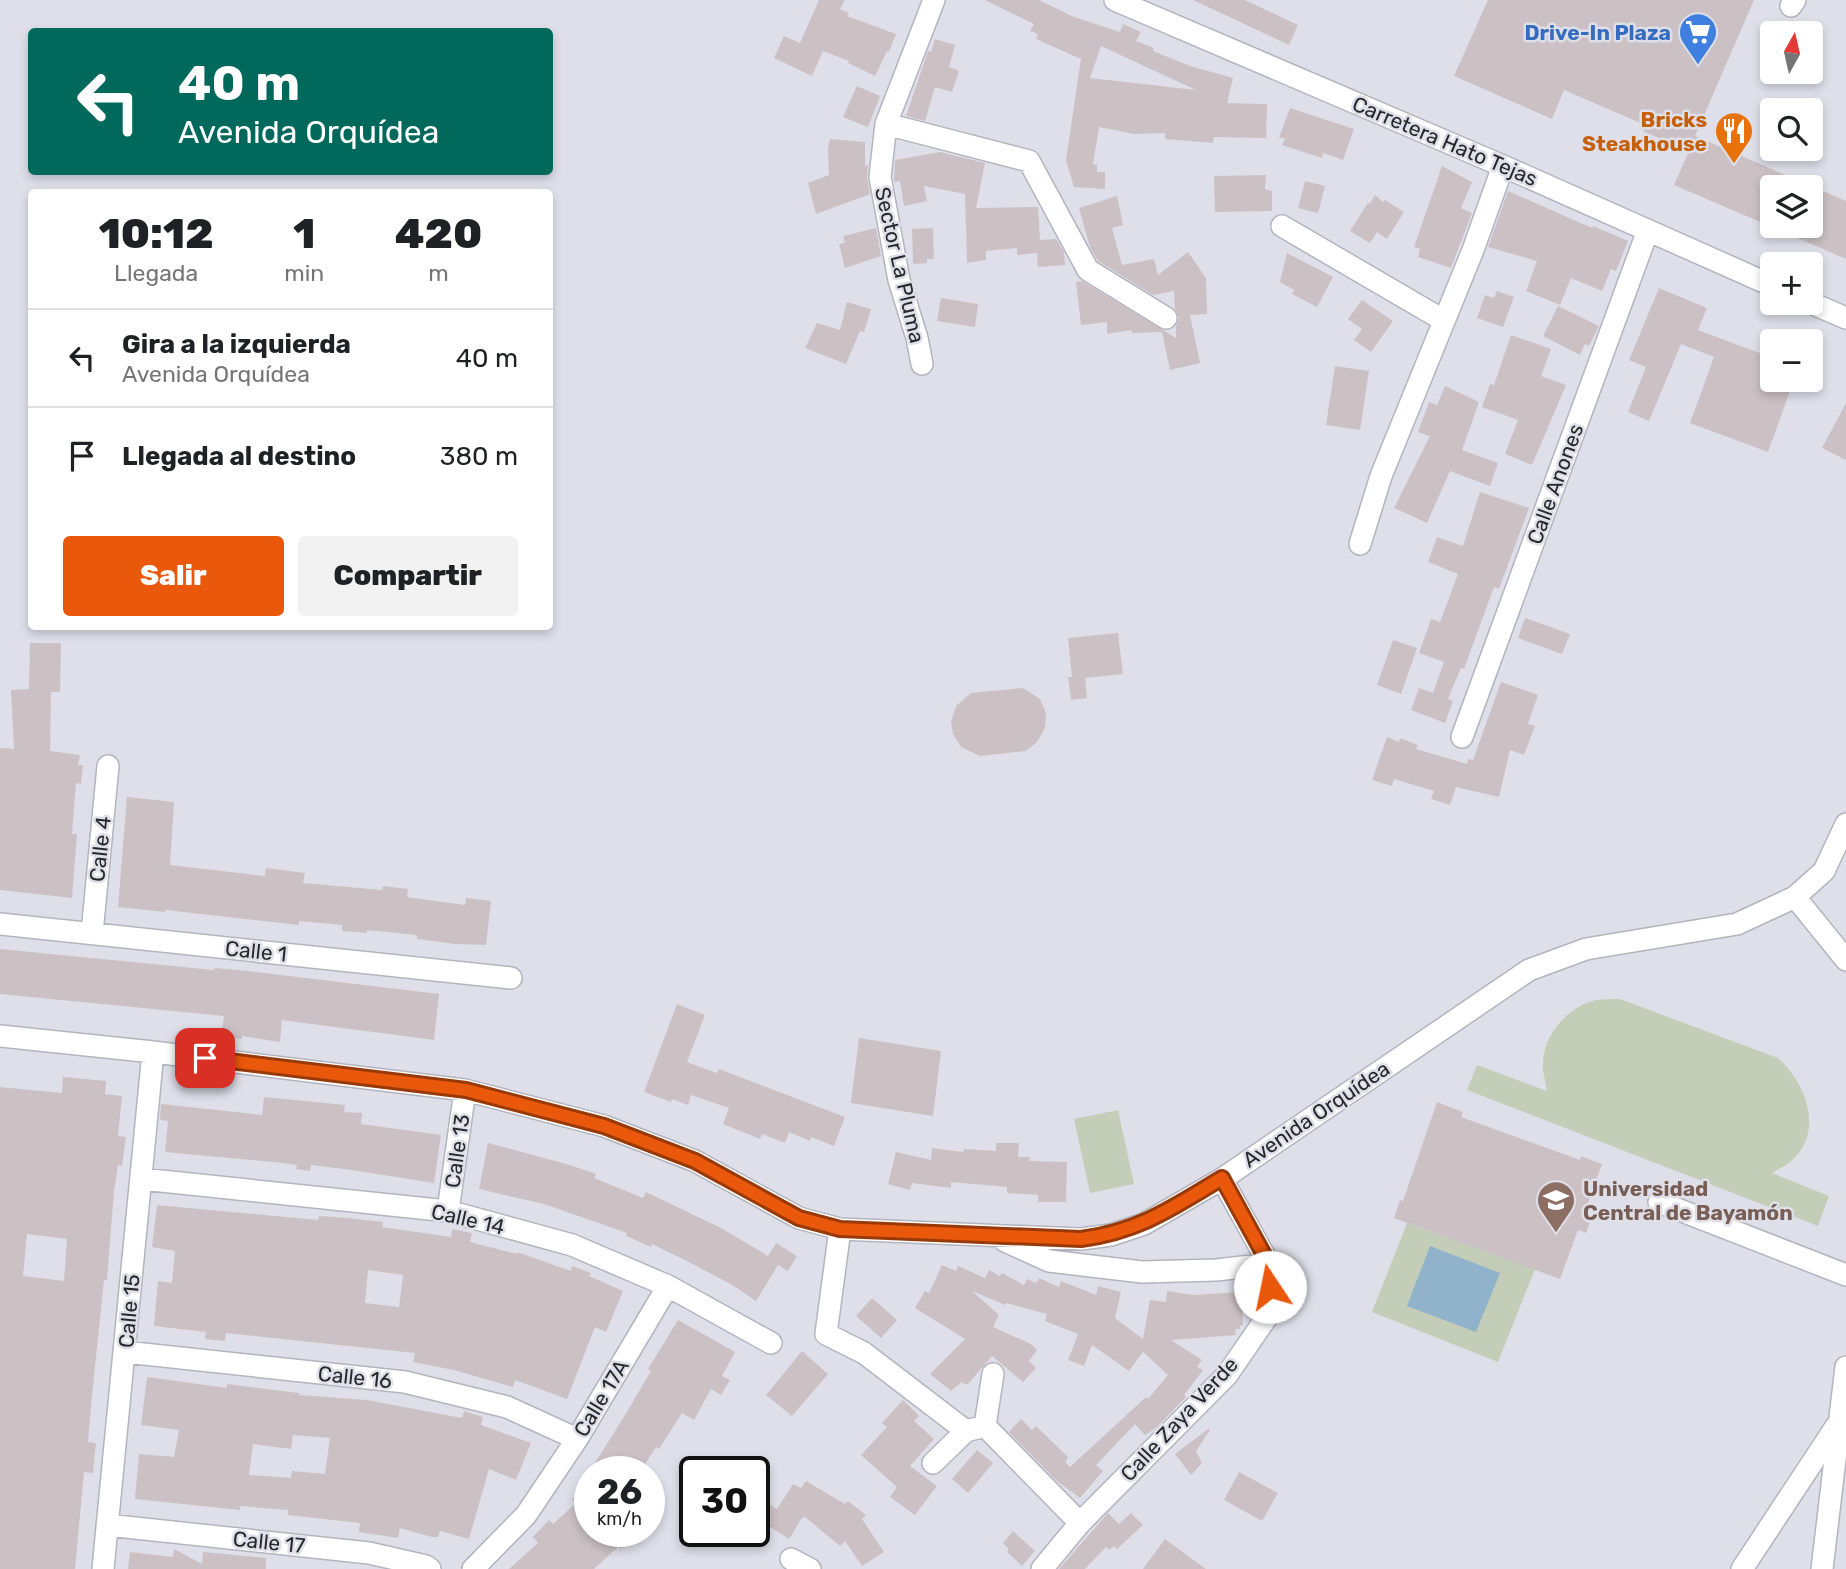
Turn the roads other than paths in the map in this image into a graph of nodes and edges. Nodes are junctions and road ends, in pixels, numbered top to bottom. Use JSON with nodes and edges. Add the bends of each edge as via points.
{"nodes":[{"id":1,"x":934,"y":0,"type":"edge"},
{"id":2,"x":1115,"y":0,"type":"edge"},
{"id":3,"x":886,"y":124,"type":"junction"},
{"id":4,"x":1503,"y":166,"type":"junction"},
{"id":5,"x":1282,"y":226,"type":"dead end"},
{"id":6,"x":1648,"y":230,"type":"junction"},
{"id":7,"x":1760,"y":280,"type":"edge"},
{"id":8,"x":1823,"y":308,"type":"edge"},
{"id":9,"x":1166,"y":318,"type":"dead end"},
{"id":10,"x":1846,"y":318,"type":"edge"},
{"id":11,"x":1443,"y":320,"type":"junction"},
{"id":12,"x":922,"y":364,"type":"dead end"},
{"id":13,"x":1360,"y":544,"type":"dead end"},
{"id":14,"x":1462,"y":737,"type":"dead end"},
{"id":15,"x":108,"y":766,"type":"dead end"},
{"id":16,"x":1846,"y":824,"type":"edge"},
{"id":17,"x":1795,"y":897,"type":"junction"},
{"id":18,"x":0,"y":924,"type":"edge"},
{"id":19,"x":92,"y":933,"type":"junction"},
{"id":20,"x":1846,"y":960,"type":"edge"},
{"id":21,"x":511,"y":978,"type":"dead end"},
{"id":22,"x":0,"y":1036,"type":"edge"},
{"id":23,"x":153,"y":1052,"type":"junction"},
{"id":24,"x":466,"y":1090,"type":"junction"},
{"id":25,"x":1222,"y":1178,"type":"junction"},
{"id":26,"x":142,"y":1179,"type":"junction"},
{"id":27,"x":1659,"y":1202,"type":"dead end"},
{"id":28,"x":448,"y":1212,"type":"junction"},
{"id":29,"x":840,"y":1229,"type":"junction"},
{"id":30,"x":993,"y":1235,"type":"junction"},
{"id":31,"x":1269,"y":1264,"type":"junction"},
{"id":32,"x":1846,"y":1275,"type":"edge"},
{"id":33,"x":668,"y":1286,"type":"junction"},
{"id":34,"x":771,"y":1343,"type":"dead end"},
{"id":35,"x":125,"y":1352,"type":"junction"},
{"id":36,"x":1846,"y":1367,"type":"edge"},
{"id":37,"x":993,"y":1374,"type":"dead end"},
{"id":38,"x":1840,"y":1422,"type":"junction"},
{"id":39,"x":976,"y":1429,"type":"junction"},
{"id":40,"x":577,"y":1439,"type":"junction"},
{"id":41,"x":933,"y":1463,"type":"dead end"},
{"id":42,"x":1080,"y":1523,"type":"junction"},
{"id":43,"x":107,"y":1525,"type":"junction"},
{"id":44,"x":791,"y":1559,"type":"dead end"},
{"id":45,"x":103,"y":1569,"type":"edge"},
{"id":46,"x":430,"y":1569,"type":"edge"},
{"id":47,"x":473,"y":1569,"type":"edge"},
{"id":48,"x":810,"y":1569,"type":"edge"},
{"id":49,"x":1042,"y":1569,"type":"edge"},
{"id":50,"x":1742,"y":1569,"type":"edge"},
{"id":51,"x":1822,"y":1569,"type":"edge"}],
"edges":[{"from":1,"to":3,"type":"street","name":"Sector La Pluma"},
{"from":2,"to":4,"type":"street","name":"Carretera Hato Tejas"},
{"from":3,"to":9,"type":"street","via":[[1029,161],[1088,270]]},
{"from":3,"to":12,"type":"street","name":"Sector La Pluma","via":[[880,177]]},
{"from":4,"to":6,"type":"street","name":"Carretera Hato Tejas"},
{"from":4,"to":11,"type":"street"},
{"from":5,"to":11,"type":"street"},
{"from":6,"to":7,"type":"street","name":"Carretera Hato Tejas"},
{"from":6,"to":14,"type":"street","name":"Calle Anones"},
{"from":8,"to":10,"type":"street"},
{"from":11,"to":13,"type":"street","via":[[1381,476]]},
{"from":15,"to":19,"type":"street","name":"Calle 4"},
{"from":16,"to":17,"type":"street","name":"Avenida Orquídea","via":[[1824,871]]},
{"from":17,"to":20,"type":"street"},
{"from":17,"to":25,"type":"street","name":"Avenida Orquídea","via":[[1737,923],[1586,949],[1530,970]]},
{"from":18,"to":19,"type":"street","name":"Calle 1"},
{"from":19,"to":21,"type":"street","name":"Calle 1"},
{"from":22,"to":23,"type":"street","name":"Avenida Orquídea"},
{"from":23,"to":24,"type":"street","name":"Avenida Orquídea"},
{"from":23,"to":26,"type":"street","name":"Calle 15"},
{"from":24,"to":28,"type":"street","name":"Calle 13"},
{"from":24,"to":29,"type":"street","name":"Avenida Orquídea","via":[[604,1126],[695,1161],[799,1218]]},
{"from":25,"to":30,"type":"street","name":"Avenida Orquídea","via":[[1144,1224],[1111,1235],[1081,1239]]},
{"from":25,"to":31,"type":"street","name":"Calle Zaya Verde"},
{"from":26,"to":28,"type":"street","name":"Calle 14"},
{"from":26,"to":35,"type":"street","name":"Calle 15"},
{"from":27,"to":32,"type":"street"},
{"from":28,"to":33,"type":"street","name":"Calle 14","via":[[572,1245]]},
{"from":29,"to":30,"type":"street","name":"Avenida Orquídea"},
{"from":29,"to":39,"type":"street","via":[[826,1334],[864,1353]]},
{"from":30,"to":31,"type":"street","via":[[1049,1261],[1142,1272]]},
{"from":31,"to":42,"type":"street","name":"Calle Zaya Verde","via":[[1271,1311],[1227,1375]]},
{"from":33,"to":34,"type":"street","name":"Calle 14"},
{"from":33,"to":40,"type":"street","name":"Calle 17A"},
{"from":35,"to":40,"type":"street","name":"Calle 16","via":[[405,1382],[507,1407]]},
{"from":35,"to":43,"type":"street","name":"Calle 15"},
{"from":36,"to":38,"type":"street"},
{"from":37,"to":39,"type":"street"},
{"from":38,"to":50,"type":"street"},
{"from":38,"to":51,"type":"street"},
{"from":39,"to":41,"type":"street"},
{"from":39,"to":42,"type":"street"},
{"from":40,"to":47,"type":"street","name":"Calle 17A","via":[[526,1515]]},
{"from":42,"to":49,"type":"street","name":"Calle Zaya Verde"},
{"from":43,"to":45,"type":"street","name":"Calle 15"},
{"from":43,"to":46,"type":"street","name":"Calle 17","via":[[369,1553]]},
{"from":44,"to":48,"type":"street"}]}
